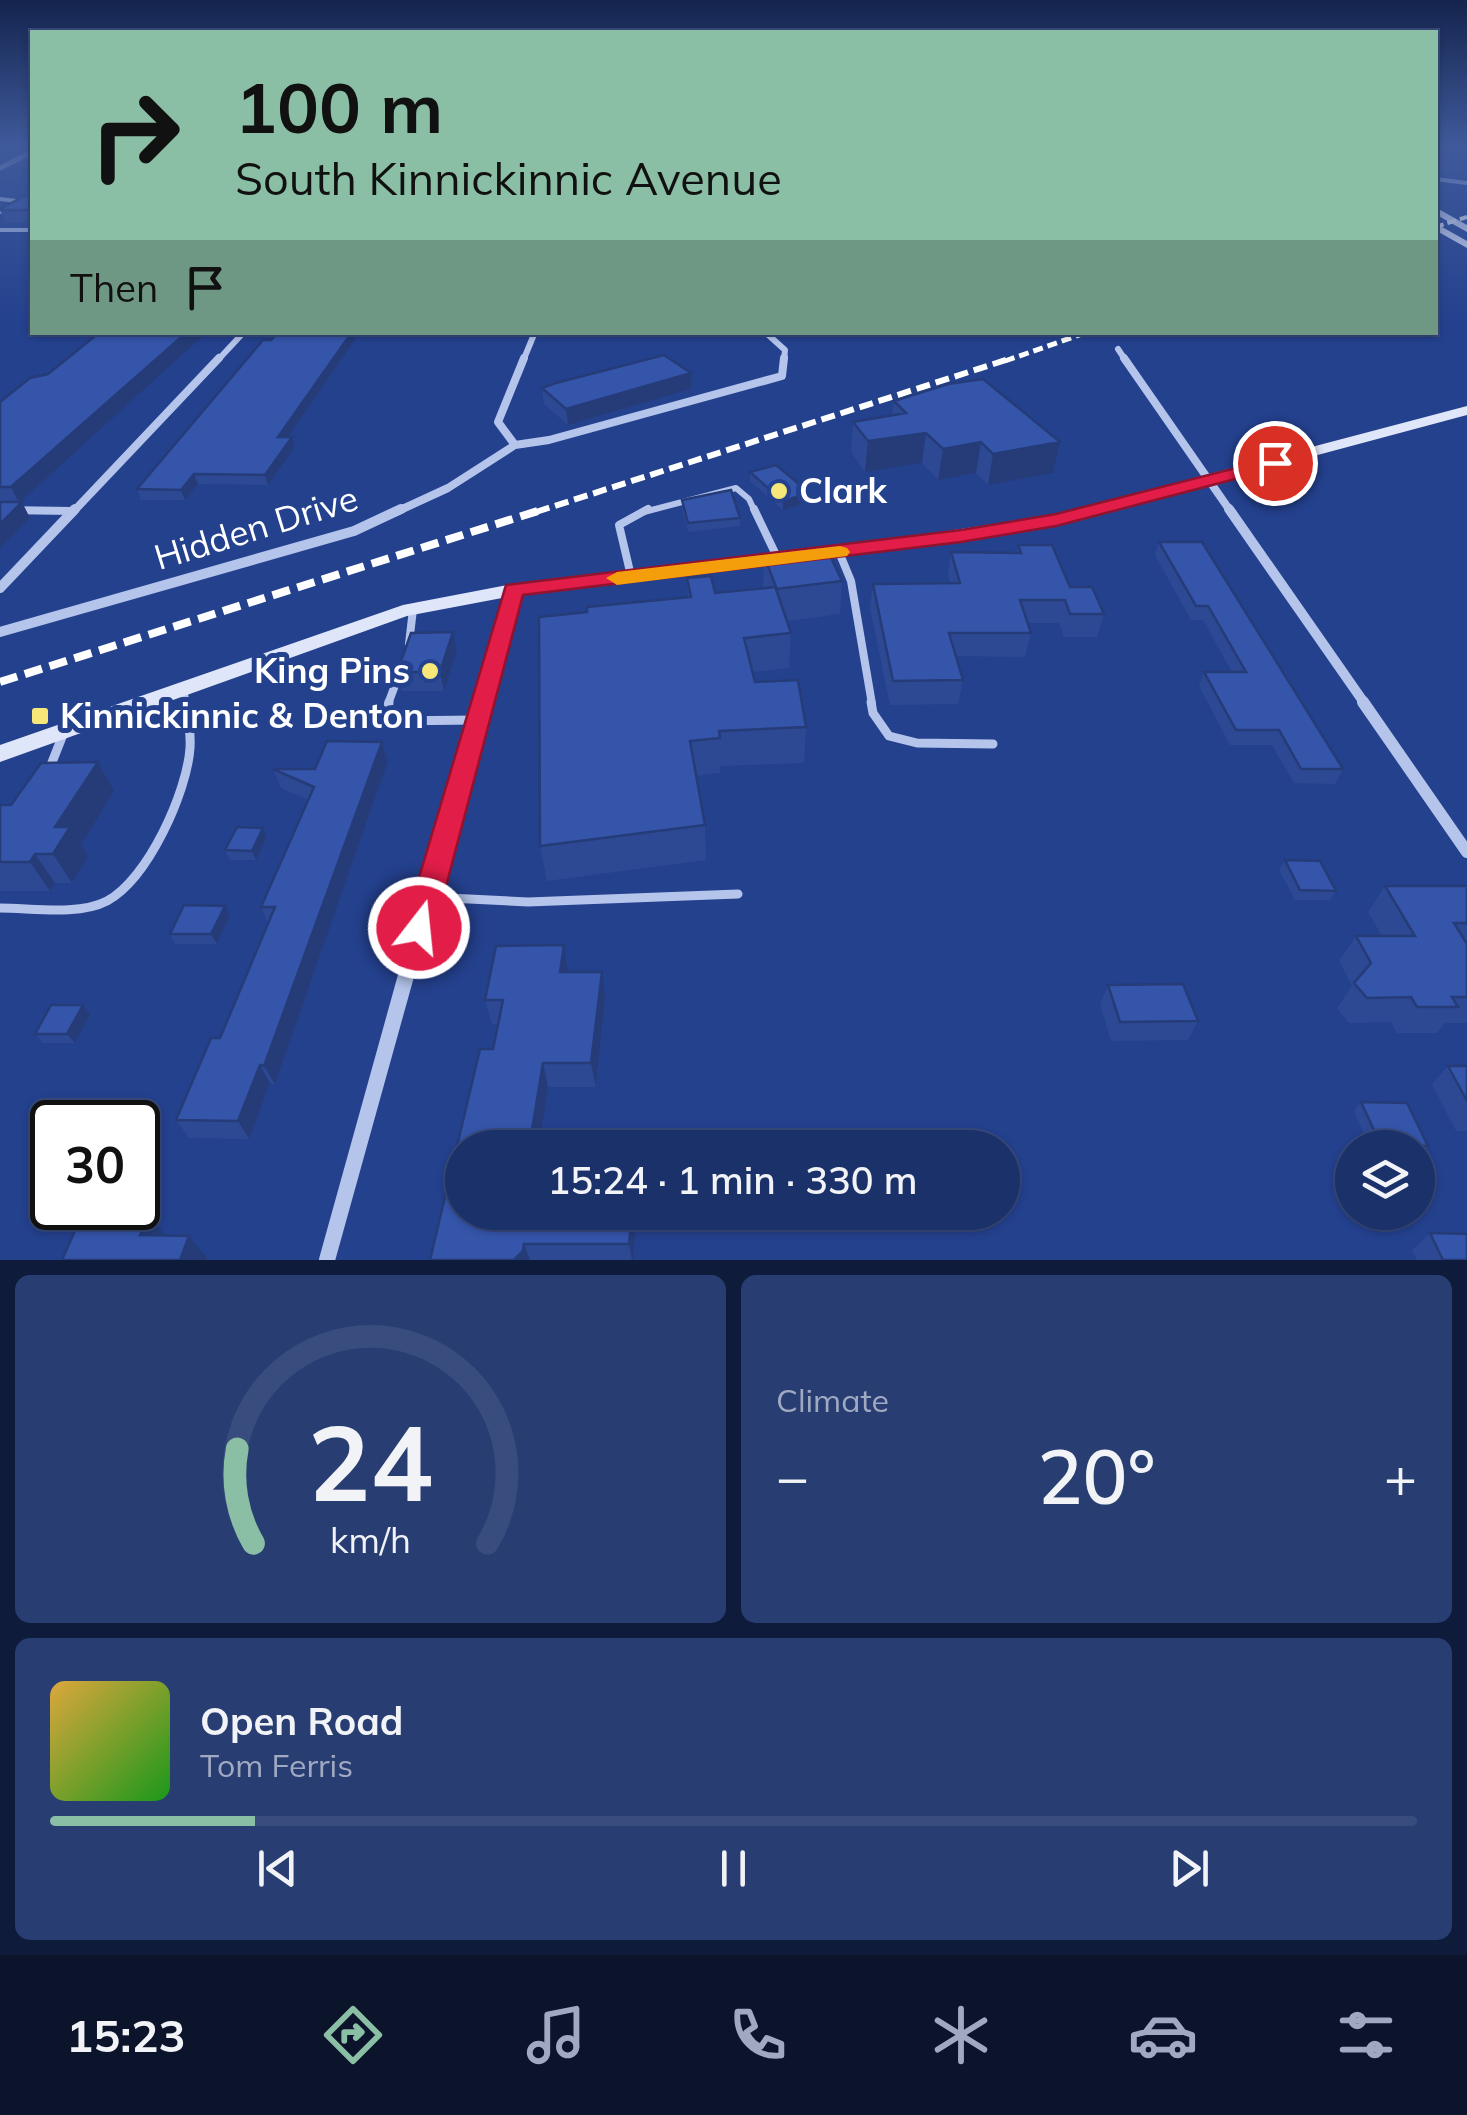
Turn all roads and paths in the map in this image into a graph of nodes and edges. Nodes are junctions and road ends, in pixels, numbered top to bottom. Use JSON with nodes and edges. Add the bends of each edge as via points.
{"nodes":[{"id":1,"x":1438,"y":212,"type":"edge"},
{"id":2,"x":1438,"y":228,"type":"edge"},
{"id":3,"x":1467,"y":228,"type":"edge"},
{"id":4,"x":0,"y":230,"type":"edge"},
{"id":5,"x":30,"y":230,"type":"edge"},
{"id":6,"x":1467,"y":245,"type":"edge"},
{"id":7,"x":241,"y":335,"type":"edge"},
{"id":8,"x":534,"y":335,"type":"edge"},
{"id":9,"x":768,"y":335,"type":"edge"},
{"id":10,"x":1118,"y":349,"type":"dead end"},
{"id":11,"x":1467,"y":410,"type":"edge"},
{"id":12,"x":515,"y":445,"type":"junction"},
{"id":13,"x":1210,"y":481,"type":"junction"},
{"id":14,"x":0,"y":510,"type":"edge"},
{"id":15,"x":73,"y":511,"type":"junction"},
{"id":16,"x":839,"y":552,"type":"junction"},
{"id":17,"x":778,"y":559,"type":"junction"},
{"id":18,"x":630,"y":576,"type":"junction"},
{"id":19,"x":0,"y":588,"type":"edge"},
{"id":20,"x":514,"y":590,"type":"junction"},
{"id":21,"x":413,"y":609,"type":"junction"},
{"id":22,"x":0,"y":632,"type":"edge"},
{"id":23,"x":183,"y":689,"type":"junction"},
{"id":24,"x":477,"y":720,"type":"junction"},
{"id":25,"x":65,"y":731,"type":"junction"},
{"id":26,"x":994,"y":744,"type":"dead end"},
{"id":27,"x":0,"y":754,"type":"edge"},
{"id":28,"x":46,"y":779,"type":"edge"},
{"id":29,"x":1467,"y":852,"type":"edge"},
{"id":30,"x":738,"y":894,"type":"dead end"},
{"id":31,"x":428,"y":897,"type":"junction"},
{"id":32,"x":0,"y":908,"type":"edge"},
{"id":33,"x":327,"y":1260,"type":"edge"}],
"edges":[{"from":1,"to":3,"type":"street"},
{"from":2,"to":6,"type":"street"},
{"from":4,"to":5,"type":"lane"},
{"from":7,"to":15,"type":"street"},
{"from":8,"to":12,"type":"street","via":[[498,422]]},
{"from":9,"to":12,"type":"street","name":"Hidden Drive","via":[[785,350],[782,376]]},
{"from":10,"to":13,"type":"street"},
{"from":11,"to":13,"type":"street"},
{"from":12,"to":22,"type":"street","name":"Hidden Drive","via":[[448,488],[354,531]]},
{"from":13,"to":16,"type":"street","via":[[1056,520]]},
{"from":13,"to":29,"type":"street"},
{"from":14,"to":15,"type":"lane"},
{"from":15,"to":19,"type":"street"},
{"from":16,"to":17,"type":"street"},
{"from":16,"to":26,"type":"lane","via":[[851,582],[872,713],[889,736]]},
{"from":17,"to":18,"type":"street"},
{"from":17,"to":18,"type":"lane","via":[[736,488],[649,509],[619,525]]},
{"from":18,"to":20,"type":"street"},
{"from":20,"to":21,"type":"street"},
{"from":20,"to":24,"type":"street"},
{"from":21,"to":23,"type":"street"},
{"from":21,"to":24,"type":"lane","via":[[406,657],[385,719]]},
{"from":23,"to":25,"type":"street"},
{"from":23,"to":32,"type":"lane","via":[[191,736],[188,768],[132,880],[115,896],[90,905]]},
{"from":24,"to":31,"type":"street"},
{"from":25,"to":27,"type":"street"},
{"from":25,"to":28,"type":"lane"},
{"from":30,"to":31,"type":"lane","via":[[528,902]]},
{"from":31,"to":33,"type":"street"}]}
